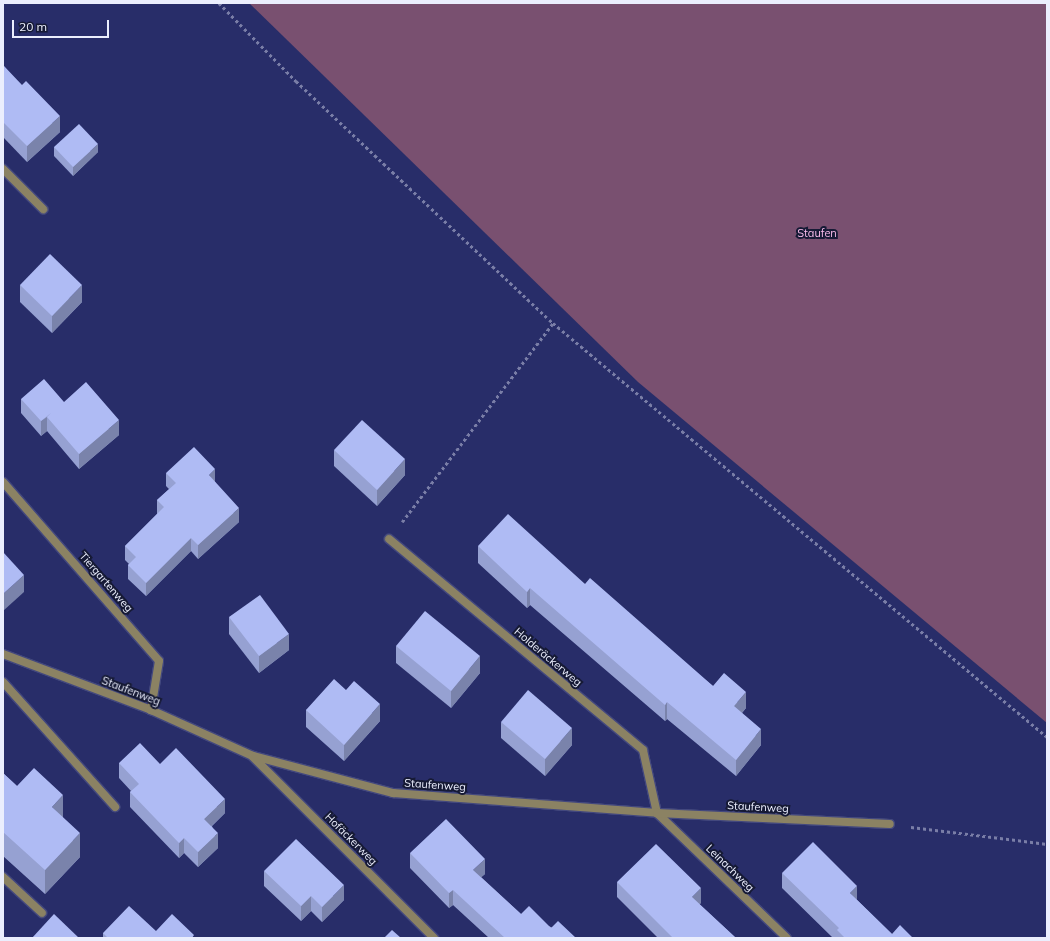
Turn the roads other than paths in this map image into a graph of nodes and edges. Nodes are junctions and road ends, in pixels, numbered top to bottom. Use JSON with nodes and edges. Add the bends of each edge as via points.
{"nodes":[{"id":1,"x":3,"y":170,"type":"edge"},
{"id":2,"x":43,"y":209,"type":"dead end"},
{"id":3,"x":3,"y":482,"type":"edge"},
{"id":4,"x":390,"y":539,"type":"road end"},
{"id":5,"x":3,"y":654,"type":"edge"},
{"id":6,"x":3,"y":682,"type":"edge"},
{"id":7,"x":151,"y":710,"type":"junction"},
{"id":8,"x":253,"y":756,"type":"junction"},
{"id":9,"x":115,"y":807,"type":"dead end"},
{"id":10,"x":657,"y":813,"type":"junction"},
{"id":11,"x":890,"y":824,"type":"road end"},
{"id":12,"x":3,"y":877,"type":"edge"},
{"id":13,"x":42,"y":913,"type":"dead end"},
{"id":14,"x":434,"y":938,"type":"edge"},
{"id":15,"x":787,"y":938,"type":"edge"}],
"edges":[{"from":1,"to":2,"type":"street"},
{"from":3,"to":7,"type":"street","name":"Tiergartenweg","via":[[159,661]]},
{"from":4,"to":10,"type":"street","name":"Holderäckerweg","via":[[643,750]]},
{"from":5,"to":7,"type":"street","name":"Staufenweg"},
{"from":6,"to":9,"type":"street"},
{"from":7,"to":8,"type":"street","name":"Staufenweg"},
{"from":8,"to":10,"type":"street","name":"Staufenweg","via":[[392,793]]},
{"from":8,"to":14,"type":"street","name":"Hofäckerweg"},
{"from":10,"to":11,"type":"street","name":"Staufenweg"},
{"from":10,"to":15,"type":"street","name":"Leinachweg"},
{"from":12,"to":13,"type":"street"}]}
